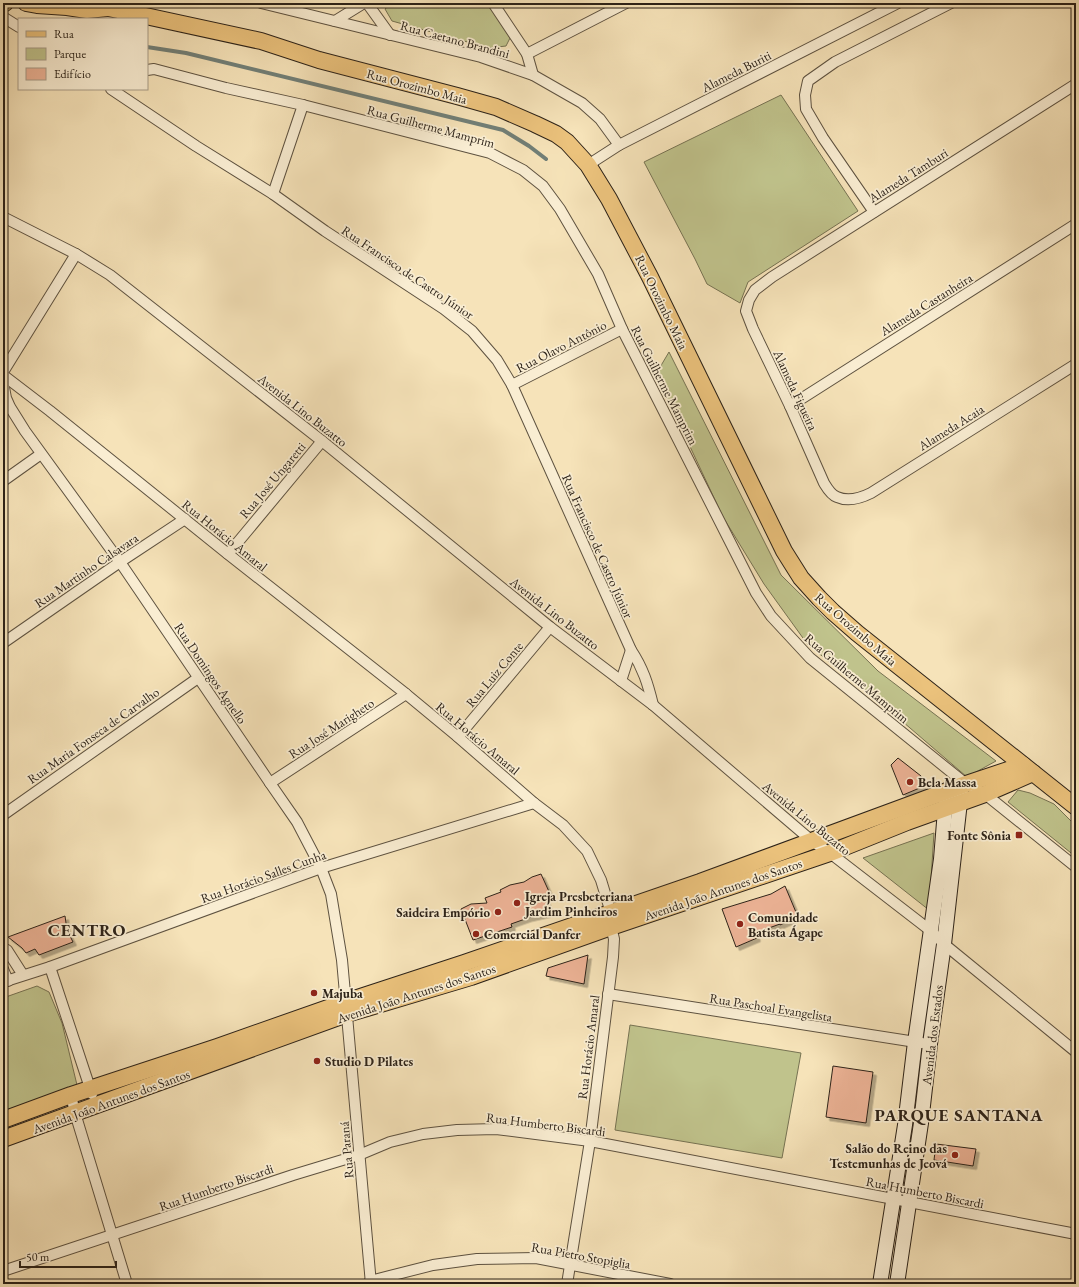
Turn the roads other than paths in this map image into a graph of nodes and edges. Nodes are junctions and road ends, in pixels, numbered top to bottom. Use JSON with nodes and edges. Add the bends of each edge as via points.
{"nodes":[{"id":1,"x":26,"y":3,"type":"edge"},
{"id":2,"x":261,"y":3,"type":"edge"},
{"id":3,"x":366,"y":3,"type":"edge"},
{"id":4,"x":493,"y":3,"type":"edge"},
{"id":5,"x":626,"y":3,"type":"edge"},
{"id":6,"x":898,"y":3,"type":"edge"},
{"id":7,"x":951,"y":3,"type":"edge"},
{"id":8,"x":108,"y":10,"type":"edge"},
{"id":9,"x":3,"y":17,"type":"edge"},
{"id":10,"x":147,"y":18,"type":"edge"},
{"id":11,"x":148,"y":18,"type":"edge"},
{"id":12,"x":335,"y":22,"type":"junction"},
{"id":13,"x":18,"y":26,"type":"edge"},
{"id":14,"x":390,"y":35,"type":"junction"},
{"id":15,"x":527,"y":54,"type":"junction"},
{"id":16,"x":148,"y":70,"type":"edge"},
{"id":17,"x":533,"y":75,"type":"junction"},
{"id":18,"x":1076,"y":84,"type":"edge"},
{"id":19,"x":117,"y":90,"type":"edge"},
{"id":20,"x":303,"y":105,"type":"junction"},
{"id":21,"x":619,"y":145,"type":"junction"},
{"id":22,"x":588,"y":165,"type":"junction"},
{"id":23,"x":273,"y":194,"type":"junction"},
{"id":24,"x":874,"y":212,"type":"junction"},
{"id":25,"x":3,"y":217,"type":"edge"},
{"id":26,"x":1076,"y":224,"type":"edge"},
{"id":27,"x":76,"y":254,"type":"junction"},
{"id":28,"x":755,"y":290,"type":"joint"},
{"id":29,"x":622,"y":329,"type":"junction"},
{"id":30,"x":1076,"y":364,"type":"edge"},
{"id":31,"x":3,"y":374,"type":"edge"},
{"id":32,"x":3,"y":382,"type":"edge"},
{"id":33,"x":512,"y":385,"type":"junction"},
{"id":34,"x":790,"y":406,"type":"junction"},
{"id":35,"x":322,"y":441,"type":"junction"},
{"id":36,"x":41,"y":454,"type":"junction"},
{"id":37,"x":3,"y":481,"type":"edge"},
{"id":38,"x":837,"y":497,"type":"joint"},
{"id":39,"x":185,"y":520,"type":"junction"},
{"id":40,"x":228,"y":554,"type":"junction"},
{"id":41,"x":120,"y":562,"type":"junction"},
{"id":42,"x":550,"y":627,"type":"junction"},
{"id":43,"x":3,"y":644,"type":"edge"},
{"id":44,"x":631,"y":650,"type":"junction"},
{"id":45,"x":198,"y":678,"type":"junction"},
{"id":46,"x":621,"y":681,"type":"junction"},
{"id":47,"x":406,"y":694,"type":"junction"},
{"id":48,"x":653,"y":705,"type":"junction"},
{"id":49,"x":458,"y":737,"type":"junction"},
{"id":50,"x":1028,"y":769,"type":"junction"},
{"id":51,"x":270,"y":783,"type":"junction"},
{"id":52,"x":964,"y":785,"type":"junction"},
{"id":53,"x":947,"y":791,"type":"junction"},
{"id":54,"x":985,"y":794,"type":"junction"},
{"id":55,"x":534,"y":803,"type":"junction"},
{"id":56,"x":953,"y":806,"type":"junction"},
{"id":57,"x":1076,"y":807,"type":"edge"},
{"id":58,"x":3,"y":815,"type":"edge"},
{"id":59,"x":812,"y":841,"type":"junction"},
{"id":60,"x":830,"y":853,"type":"junction"},
{"id":61,"x":1076,"y":867,"type":"edge"},
{"id":62,"x":321,"y":868,"type":"junction"},
{"id":63,"x":611,"y":920,"type":"junction"},
{"id":64,"x":931,"y":931,"type":"junction"},
{"id":65,"x":944,"y":944,"type":"junction"},
{"id":66,"x":3,"y":948,"type":"edge"},
{"id":67,"x":50,"y":967,"type":"junction"},
{"id":68,"x":3,"y":969,"type":"edge"},
{"id":69,"x":23,"y":975,"type":"junction"},
{"id":70,"x":5,"y":982,"type":"edge"},
{"id":71,"x":608,"y":994,"type":"junction"},
{"id":72,"x":346,"y":1008,"type":"junction"},
{"id":73,"x":915,"y":1042,"type":"junction"},
{"id":74,"x":930,"y":1044,"type":"junction"},
{"id":75,"x":1076,"y":1052,"type":"edge"},
{"id":76,"x":90,"y":1088,"type":"junction"},
{"id":77,"x":70,"y":1095,"type":"junction"},
{"id":78,"x":96,"y":1106,"type":"junction"},
{"id":79,"x":75,"y":1113,"type":"junction"},
{"id":80,"x":3,"y":1120,"type":"edge"},
{"id":81,"x":3,"y":1139,"type":"edge"},
{"id":82,"x":590,"y":1141,"type":"junction"},
{"id":83,"x":359,"y":1155,"type":"junction"},
{"id":84,"x":892,"y":1199,"type":"junction"},
{"id":85,"x":910,"y":1202,"type":"junction"},
{"id":86,"x":1076,"y":1234,"type":"edge"},
{"id":87,"x":113,"y":1236,"type":"junction"},
{"id":88,"x":570,"y":1264,"type":"junction"},
{"id":89,"x":3,"y":1271,"type":"edge"},
{"id":90,"x":370,"y":1282,"type":"edge"},
{"id":91,"x":127,"y":1284,"type":"edge"},
{"id":92,"x":567,"y":1284,"type":"edge"},
{"id":93,"x":670,"y":1284,"type":"edge"},
{"id":94,"x":880,"y":1284,"type":"edge"},
{"id":95,"x":897,"y":1284,"type":"edge"}],
"edges":[{"from":1,"to":8,"type":"main road","name":"Rua Orozimbo Maia"},
{"from":2,"to":12,"type":"street","name":"Rua Caetano Brandini"},
{"from":3,"to":12,"type":"street"},
{"from":3,"to":14,"type":"street"},
{"from":4,"to":15,"type":"street"},
{"from":5,"to":15,"type":"street"},
{"from":6,"to":21,"type":"street","name":"Alameda Buriti"},
{"from":7,"to":24,"type":"street","via":[[835,62],[808,81],[806,109]]},
{"from":8,"to":10,"type":"main road","name":"Rua Orozimbo Maia"},
{"from":9,"to":13,"type":"street"},
{"from":11,"to":22,"type":"main road","name":"Rua Orozimbo Maia","via":[[261,41],[320,60],[496,107],[556,134]]},
{"from":12,"to":14,"type":"street","name":"Rua Caetano Brandini"},
{"from":14,"to":17,"type":"street","name":"Rua Caetano Brandini","via":[[481,57]]},
{"from":15,"to":17,"type":"street"},
{"from":16,"to":20,"type":"street","name":"Rua Guilherme Mamprim","via":[[154,69]]},
{"from":17,"to":21,"type":"street","name":"Rua Caetano Brandini","via":[[582,103],[600,119]]},
{"from":18,"to":24,"type":"street","name":"Alameda Tamburi"},
{"from":19,"to":23,"type":"street","name":"Rua Francisco de Castro Júnior","via":[[196,146]]},
{"from":20,"to":23,"type":"street"},
{"from":20,"to":29,"type":"street","name":"Rua Guilherme Mamprim","via":[[490,154],[523,170],[543,186],[572,228],[598,274]]},
{"from":21,"to":22,"type":"street","name":"Alameda Buriti"},
{"from":22,"to":50,"type":"main road","name":"Rua Orozimbo Maia","via":[[609,199],[784,551],[801,578],[857,633]]},
{"from":23,"to":33,"type":"street","name":"Rua Francisco de Castro Júnior","via":[[444,309],[472,331],[497,360]]},
{"from":24,"to":28,"type":"street","name":"Alameda Tamburi"},
{"from":25,"to":27,"type":"street","name":"Avenida Lino Buzatto"},
{"from":26,"to":34,"type":"street","name":"Alameda Castanheira"},
{"from":27,"to":31,"type":"street"},
{"from":27,"to":35,"type":"street","name":"Avenida Lino Buzatto","via":[[110,275]]},
{"from":28,"to":34,"type":"street","name":"Alameda Figueira","via":[[746,311],[752,329]]},
{"from":29,"to":33,"type":"street","name":"Rua Olavo Antônio"},
{"from":29,"to":52,"type":"street","name":"Rua Guilherme Mamprim","via":[[756,593],[771,616],[810,658]]},
{"from":30,"to":38,"type":"street","name":"Alameda Acaia","via":[[871,493],[860,498]]},
{"from":31,"to":39,"type":"street","name":"Rua Horácio Amaral"},
{"from":32,"to":36,"type":"street","name":"Rua Domingos Agnello","via":[[10,407]]},
{"from":33,"to":44,"type":"street","name":"Rua Francisco de Castro Júnior"},
{"from":34,"to":38,"type":"street","name":"Alameda Figueira","via":[[824,483]]},
{"from":35,"to":40,"type":"street","name":"Rua José Ungaretti"},
{"from":35,"to":42,"type":"street","name":"Avenida Lino Buzatto"},
{"from":36,"to":37,"type":"street"},
{"from":36,"to":41,"type":"street","name":"Rua Domingos Agnello"},
{"from":39,"to":40,"type":"street","name":"Rua Horácio Amaral"},
{"from":39,"to":41,"type":"street","name":"Rua Martinho Calsavara"},
{"from":40,"to":47,"type":"street","name":"Rua Horácio Amaral"},
{"from":41,"to":43,"type":"street","name":"Rua Martinho Calsavara"},
{"from":41,"to":45,"type":"street","name":"Rua Domingos Agnello"},
{"from":42,"to":46,"type":"street","name":"Avenida Lino Buzatto"},
{"from":42,"to":49,"type":"street","name":"Rua Luiz Conte"},
{"from":44,"to":46,"type":"street"},
{"from":44,"to":48,"type":"street","name":"Rua Francisco de Castro Júnior","via":[[646,676]]},
{"from":45,"to":51,"type":"street","name":"Rua Domingos Agnello"},
{"from":45,"to":58,"type":"street","name":"Rua Maria Fonseca de Carvalho"},
{"from":46,"to":48,"type":"street","name":"Avenida Lino Buzatto"},
{"from":47,"to":49,"type":"street","name":"Rua Horácio Amaral"},
{"from":47,"to":51,"type":"street","name":"Rua José Marigheto"},
{"from":48,"to":59,"type":"street","name":"Avenida Lino Buzatto"},
{"from":49,"to":55,"type":"street","name":"Rua Horácio Amaral"},
{"from":50,"to":52,"type":"main road","name":"Avenida João Antunes dos Santos"},
{"from":50,"to":54,"type":"main road","name":"Avenida João Antunes dos Santos"},
{"from":50,"to":57,"type":"main road","name":"Rua Orozimbo Maia"},
{"from":51,"to":62,"type":"street","name":"Rua Domingos Agnello","via":[[297,822]]},
{"from":52,"to":53,"type":"main road","name":"Avenida João Antunes dos Santos"},
{"from":52,"to":54,"type":"street","name":"Rua Guilherme Mamprim"},
{"from":52,"to":56,"type":"main road","name":"Avenida dos Estados"},
{"from":53,"to":56,"type":"main road","name":"Avenida dos Estados"},
{"from":53,"to":59,"type":"main road","name":"Avenida João Antunes dos Santos"},
{"from":54,"to":56,"type":"main road","name":"Avenida João Antunes dos Santos"},
{"from":54,"to":61,"type":"street","name":"Rua Guilherme Mamprim"},
{"from":55,"to":62,"type":"street","name":"Rua Horácio Salles Cunha"},
{"from":55,"to":63,"type":"street","name":"Rua Horácio Amaral","via":[[563,825],[587,851],[601,880]]},
{"from":56,"to":60,"type":"main road","name":"Avenida João Antunes dos Santos"},
{"from":56,"to":64,"type":"main road","name":"Avenida dos Estados","via":[[941,859]]},
{"from":56,"to":65,"type":"main road","name":"Avenida dos Estados"},
{"from":59,"to":60,"type":"street","name":"Avenida Lino Buzatto"},
{"from":59,"to":63,"type":"main road","name":"Avenida João Antunes dos Santos"},
{"from":60,"to":63,"type":"main road","name":"Avenida João Antunes dos Santos"},
{"from":60,"to":64,"type":"street","name":"Avenida Lino Buzatto"},
{"from":62,"to":67,"type":"street","name":"Rua Horácio Salles Cunha"},
{"from":62,"to":72,"type":"street","name":"Rua Domingos Agnello","via":[[331,894],[336,919]]},
{"from":63,"to":71,"type":"street","name":"Rua Horácio Amaral","via":[[614,939]]},
{"from":63,"to":72,"type":"main road","name":"Avenida João Antunes dos Santos","via":[[471,977]]},
{"from":64,"to":65,"type":"street","name":"Avenida Lino Buzatto"},
{"from":64,"to":73,"type":"main road","name":"Avenida dos Estados"},
{"from":65,"to":74,"type":"main road","name":"Avenida dos Estados"},
{"from":65,"to":75,"type":"street","name":"Avenida Lino Buzatto"},
{"from":66,"to":69,"type":"street","via":[[7,950]]},
{"from":67,"to":69,"type":"street","name":"Rua Horácio Salles Cunha"},
{"from":67,"to":76,"type":"street"},
{"from":68,"to":70,"type":"street"},
{"from":69,"to":70,"type":"street","name":"Rua Horácio Salles Cunha"},
{"from":71,"to":73,"type":"street","name":"Rua Paschoal Evangelista"},
{"from":71,"to":82,"type":"street","name":"Rua Horácio Amaral"},
{"from":72,"to":76,"type":"main road","name":"Avenida João Antunes dos Santos"},
{"from":72,"to":78,"type":"main road","name":"Avenida João Antunes dos Santos"},
{"from":72,"to":83,"type":"street","name":"Rua Paraná"},
{"from":73,"to":74,"type":"street","name":"Rua Paschoal Evangelista"},
{"from":73,"to":84,"type":"main road","name":"Avenida dos Estados","via":[[905,1125]]},
{"from":74,"to":85,"type":"main road","name":"Avenida dos Estados"},
{"from":76,"to":77,"type":"main road","name":"Avenida João Antunes dos Santos"},
{"from":76,"to":78,"type":"street"},
{"from":77,"to":79,"type":"street"},
{"from":77,"to":80,"type":"main road","name":"Avenida João Antunes dos Santos"},
{"from":78,"to":79,"type":"main road","name":"Avenida João Antunes dos Santos"},
{"from":79,"to":81,"type":"main road","name":"Avenida João Antunes dos Santos"},
{"from":79,"to":87,"type":"street"},
{"from":82,"to":83,"type":"street","name":"Rua Humberto Biscardi","via":[[496,1129],[457,1130],[423,1134],[390,1142]]},
{"from":82,"to":84,"type":"street","name":"Rua Humberto Biscardi"},
{"from":82,"to":88,"type":"street","name":"Rua Horácio Amaral"},
{"from":83,"to":87,"type":"street","name":"Rua Humberto Biscardi"},
{"from":83,"to":90,"type":"street","name":"Rua Paraná"},
{"from":84,"to":85,"type":"street","name":"Rua Humberto Biscardi"},
{"from":84,"to":94,"type":"main road","name":"Avenida dos Estados"},
{"from":85,"to":86,"type":"street","name":"Rua Humberto Biscardi"},
{"from":85,"to":95,"type":"main road","name":"Avenida dos Estados"},
{"from":87,"to":89,"type":"street","name":"Rua Humberto Biscardi"},
{"from":87,"to":91,"type":"street"},
{"from":88,"to":90,"type":"street","name":"Rua Pietro Stopiglia","via":[[536,1258],[477,1259],[433,1265]]},
{"from":88,"to":92,"type":"street","name":"Rua Horácio Amaral"},
{"from":88,"to":93,"type":"street","name":"Rua Pietro Stopiglia"}]}
